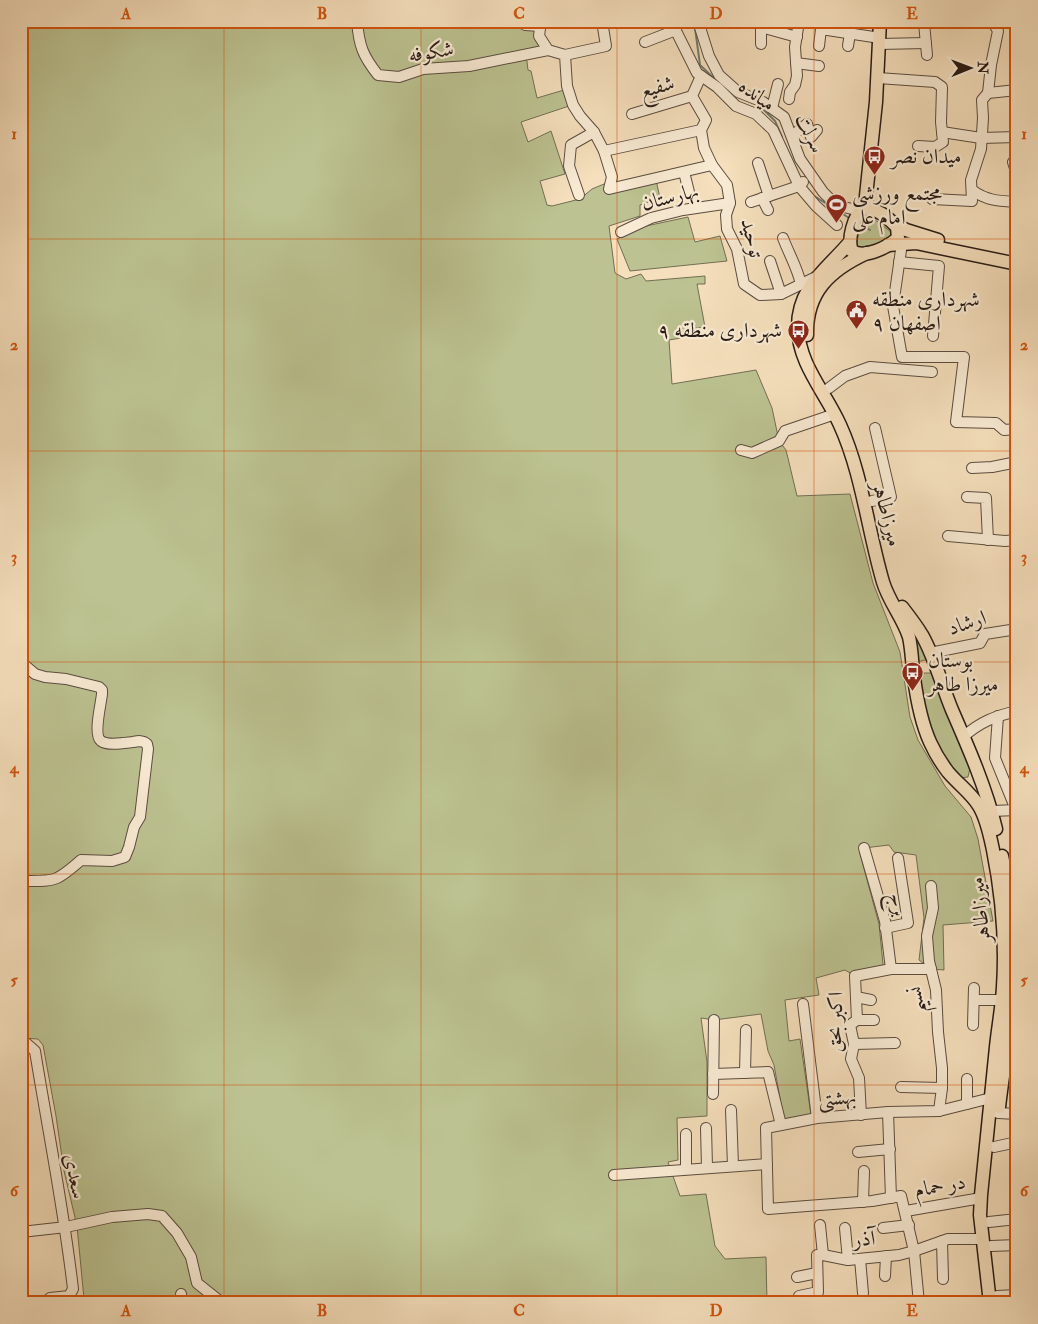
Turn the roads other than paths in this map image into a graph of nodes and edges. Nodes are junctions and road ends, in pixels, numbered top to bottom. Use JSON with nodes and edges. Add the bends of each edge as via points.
{"nodes":[{"id":1,"x":357,"y":21,"type":"edge"},
{"id":2,"x":525,"y":21,"type":"edge"},
{"id":3,"x":602,"y":21,"type":"edge"},
{"id":4,"x":698,"y":21,"type":"edge"},
{"id":5,"x":799,"y":21,"type":"edge"},
{"id":6,"x":880,"y":21,"type":"edge"},
{"id":7,"x":992,"y":21,"type":"edge"},
{"id":8,"x":540,"y":23,"type":"edge"},
{"id":9,"x":924,"y":23,"type":"dead end"},
{"id":10,"x":761,"y":24,"type":"edge"},
{"id":11,"x":673,"y":26,"type":"edge"},
{"id":12,"x":850,"y":33,"type":"junction"},
{"id":13,"x":797,"y":37,"type":"junction"},
{"id":14,"x":879,"y":41,"type":"junction"},
{"id":15,"x":645,"y":42,"type":"dead end"},
{"id":16,"x":926,"y":43,"type":"junction"},
{"id":17,"x":761,"y":44,"type":"dead end"},
{"id":18,"x":819,"y":46,"type":"dead end"},
{"id":19,"x":848,"y":46,"type":"dead end"},
{"id":20,"x":548,"y":50,"type":"junction"},
{"id":21,"x":565,"y":55,"type":"junction"},
{"id":22,"x":927,"y":55,"type":"dead end"},
{"id":23,"x":796,"y":63,"type":"junction"},
{"id":24,"x":819,"y":66,"type":"dead end"},
{"id":25,"x":701,"y":76,"type":"junction"},
{"id":26,"x":878,"y":78,"type":"junction"},
{"id":27,"x":778,"y":84,"type":"dead end"},
{"id":28,"x":1017,"y":90,"type":"edge"},
{"id":29,"x":988,"y":93,"type":"junction"},
{"id":30,"x":692,"y":96,"type":"junction"},
{"id":31,"x":789,"y":99,"type":"dead end"},
{"id":32,"x":772,"y":108,"type":"junction"},
{"id":33,"x":632,"y":114,"type":"dead end"},
{"id":34,"x":701,"y":130,"type":"junction"},
{"id":35,"x":817,"y":130,"type":"dead end"},
{"id":36,"x":594,"y":132,"type":"junction"},
{"id":37,"x":942,"y":132,"type":"junction"},
{"id":38,"x":792,"y":136,"type":"junction"},
{"id":39,"x":1017,"y":137,"type":"edge"},
{"id":40,"x":981,"y":138,"type":"junction"},
{"id":41,"x":918,"y":146,"type":"dead end"},
{"id":42,"x":604,"y":151,"type":"junction"},
{"id":43,"x":1012,"y":162,"type":"dead end"},
{"id":44,"x":758,"y":163,"type":"dead end"},
{"id":45,"x":712,"y":165,"type":"junction"},
{"id":46,"x":684,"y":172,"type":"junction"},
{"id":47,"x":1017,"y":175,"type":"edge"},
{"id":48,"x":803,"y":182,"type":"junction"},
{"id":49,"x":972,"y":190,"type":"junction"},
{"id":50,"x":689,"y":192,"type":"dead end"},
{"id":51,"x":579,"y":195,"type":"dead end"},
{"id":52,"x":765,"y":197,"type":"junction"},
{"id":53,"x":932,"y":199,"type":"dead end"},
{"id":54,"x":751,"y":202,"type":"dead end"},
{"id":55,"x":1017,"y":202,"type":"edge"},
{"id":56,"x":730,"y":203,"type":"junction"},
{"id":57,"x":833,"y":209,"type":"junction"},
{"id":58,"x":768,"y":210,"type":"dead end"},
{"id":59,"x":863,"y":210,"type":"junction"},
{"id":60,"x":893,"y":223,"type":"junction"},
{"id":61,"x":837,"y":225,"type":"dead end"},
{"id":62,"x":621,"y":232,"type":"dead end"},
{"id":63,"x":783,"y":238,"type":"dead end"},
{"id":64,"x":849,"y":243,"type":"junction"},
{"id":65,"x":902,"y":243,"type":"junction"},
{"id":66,"x":888,"y":245,"type":"junction"},
{"id":67,"x":867,"y":253,"type":"junction"},
{"id":68,"x":1017,"y":256,"type":"edge"},
{"id":69,"x":770,"y":261,"type":"dead end"},
{"id":70,"x":899,"y":262,"type":"junction"},
{"id":71,"x":1017,"y":264,"type":"edge"},
{"id":72,"x":816,"y":277,"type":"junction"},
{"id":73,"x":801,"y":284,"type":"junction"},
{"id":74,"x":781,"y":294,"type":"junction"},
{"id":75,"x":933,"y":336,"type":"dead end"},
{"id":76,"x":932,"y":372,"type":"dead end"},
{"id":77,"x":829,"y":388,"type":"junction"},
{"id":78,"x":835,"y":414,"type":"junction"},
{"id":79,"x":875,"y":428,"type":"dead end"},
{"id":80,"x":1017,"y":428,"type":"edge"},
{"id":81,"x":741,"y":450,"type":"dead end"},
{"id":82,"x":1017,"y":462,"type":"edge"},
{"id":83,"x":972,"y":468,"type":"dead end"},
{"id":84,"x":967,"y":497,"type":"dead end"},
{"id":85,"x":872,"y":502,"type":"junction"},
{"id":86,"x":948,"y":536,"type":"dead end"},
{"id":87,"x":988,"y":540,"type":"junction"},
{"id":88,"x":1017,"y":540,"type":"edge"},
{"id":89,"x":1017,"y":629,"type":"edge"},
{"id":90,"x":930,"y":653,"type":"junction"},
{"id":91,"x":21,"y":662,"type":"edge"},
{"id":92,"x":936,"y":669,"type":"junction"},
{"id":93,"x":913,"y":672,"type":"junction"},
{"id":94,"x":1017,"y":711,"type":"edge"},
{"id":95,"x":998,"y":716,"type":"junction"},
{"id":96,"x":963,"y":737,"type":"junction"},
{"id":97,"x":977,"y":768,"type":"junction"},
{"id":98,"x":961,"y":785,"type":"junction"},
{"id":99,"x":992,"y":810,"type":"junction"},
{"id":100,"x":1017,"y":810,"type":"edge"},
{"id":101,"x":864,"y":848,"type":"dead end"},
{"id":102,"x":898,"y":858,"type":"dead end"},
{"id":103,"x":21,"y":881,"type":"edge"},
{"id":104,"x":931,"y":886,"type":"dead end"},
{"id":105,"x":886,"y":928,"type":"junction"},
{"id":106,"x":1015,"y":944,"type":"edge"},
{"id":107,"x":891,"y":969,"type":"junction"},
{"id":108,"x":931,"y":969,"type":"junction"},
{"id":109,"x":1013,"y":970,"type":"edge"},
{"id":110,"x":1015,"y":986,"type":"edge"},
{"id":111,"x":974,"y":988,"type":"dead end"},
{"id":112,"x":856,"y":997,"type":"junction"},
{"id":113,"x":871,"y":1000,"type":"dead end"},
{"id":114,"x":974,"y":1000,"type":"junction"},
{"id":115,"x":1002,"y":1000,"type":"junction"},
{"id":116,"x":803,"y":1004,"type":"dead end"},
{"id":117,"x":714,"y":1020,"type":"dead end"},
{"id":118,"x":857,"y":1020,"type":"junction"},
{"id":119,"x":874,"y":1020,"type":"dead end"},
{"id":120,"x":973,"y":1025,"type":"dead end"},
{"id":121,"x":746,"y":1030,"type":"dead end"},
{"id":122,"x":21,"y":1043,"type":"edge"},
{"id":123,"x":894,"y":1043,"type":"dead end"},
{"id":124,"x":854,"y":1044,"type":"junction"},
{"id":125,"x":1012,"y":1049,"type":"edge"},
{"id":126,"x":745,"y":1073,"type":"junction"},
{"id":127,"x":713,"y":1074,"type":"junction"},
{"id":128,"x":967,"y":1080,"type":"dead end"},
{"id":129,"x":901,"y":1087,"type":"dead end"},
{"id":130,"x":942,"y":1088,"type":"junction"},
{"id":131,"x":713,"y":1094,"type":"dead end"},
{"id":132,"x":991,"y":1098,"type":"junction"},
{"id":133,"x":967,"y":1104,"type":"junction"},
{"id":134,"x":731,"y":1110,"type":"dead end"},
{"id":135,"x":939,"y":1111,"type":"junction"},
{"id":136,"x":888,"y":1112,"type":"junction"},
{"id":137,"x":998,"y":1113,"type":"junction"},
{"id":138,"x":861,"y":1114,"type":"junction"},
{"id":139,"x":1017,"y":1114,"type":"edge"},
{"id":140,"x":817,"y":1118,"type":"junction"},
{"id":141,"x":781,"y":1125,"type":"junction"},
{"id":142,"x":706,"y":1128,"type":"dead end"},
{"id":143,"x":686,"y":1134,"type":"dead end"},
{"id":144,"x":1017,"y":1142,"type":"edge"},
{"id":145,"x":994,"y":1147,"type":"junction"},
{"id":146,"x":890,"y":1149,"type":"junction"},
{"id":147,"x":858,"y":1152,"type":"dead end"},
{"id":148,"x":767,"y":1164,"type":"junction"},
{"id":149,"x":733,"y":1166,"type":"junction"},
{"id":150,"x":707,"y":1167,"type":"junction"},
{"id":151,"x":686,"y":1169,"type":"junction"},
{"id":152,"x":864,"y":1171,"type":"dead end"},
{"id":153,"x":614,"y":1175,"type":"dead end"},
{"id":154,"x":891,"y":1198,"type":"junction"},
{"id":155,"x":981,"y":1198,"type":"junction"},
{"id":156,"x":864,"y":1202,"type":"junction"},
{"id":157,"x":906,"y":1211,"type":"junction"},
{"id":158,"x":1017,"y":1219,"type":"edge"},
{"id":159,"x":989,"y":1222,"type":"junction"},
{"id":160,"x":820,"y":1225,"type":"dead end"},
{"id":161,"x":909,"y":1225,"type":"junction"},
{"id":162,"x":66,"y":1227,"type":"junction"},
{"id":163,"x":845,"y":1228,"type":"dead end"},
{"id":164,"x":883,"y":1228,"type":"dead end"},
{"id":165,"x":21,"y":1232,"type":"edge"},
{"id":166,"x":942,"y":1240,"type":"junction"},
{"id":167,"x":987,"y":1242,"type":"junction"},
{"id":168,"x":1017,"y":1245,"type":"edge"},
{"id":169,"x":914,"y":1251,"type":"junction"},
{"id":170,"x":820,"y":1255,"type":"junction"},
{"id":171,"x":886,"y":1256,"type":"junction"},
{"id":172,"x":860,"y":1259,"type":"junction"},
{"id":173,"x":848,"y":1260,"type":"junction"},
{"id":174,"x":818,"y":1273,"type":"junction"},
{"id":175,"x":886,"y":1276,"type":"dead end"},
{"id":176,"x":797,"y":1277,"type":"dead end"},
{"id":177,"x":943,"y":1279,"type":"dead end"},
{"id":178,"x":863,"y":1293,"type":"dead end"},
{"id":179,"x":1017,"y":1295,"type":"edge"},
{"id":180,"x":799,"y":1296,"type":"dead end"},
{"id":181,"x":995,"y":1300,"type":"edge"},
{"id":182,"x":44,"y":1303,"type":"edge"},
{"id":183,"x":222,"y":1303,"type":"edge"},
{"id":184,"x":919,"y":1303,"type":"edge"}],
"edges":[{"from":1,"to":20,"type":"street","name":"شکوفه","via":[[358,41],[378,75],[399,77],[422,70],[469,66]]},
{"from":2,"to":8,"type":"street","via":[[525,25]]},
{"from":3,"to":21,"type":"street","via":[[606,46]]},
{"from":4,"to":32,"type":"street","name":"سرلت","via":[[709,56],[720,75],[738,92]]},
{"from":5,"to":13,"type":"street"},
{"from":6,"to":14,"type":"main road"},
{"from":7,"to":29,"type":"street","via":[[998,31]]},
{"from":8,"to":20,"type":"street","via":[[539,36]]},
{"from":9,"to":16,"type":"street"},
{"from":10,"to":13,"type":"street"},
{"from":10,"to":17,"type":"street"},
{"from":11,"to":15,"type":"street"},
{"from":11,"to":25,"type":"street","name":"میانده","via":[[688,58]]},
{"from":12,"to":14,"type":"street"},
{"from":12,"to":18,"type":"street","via":[[821,29]]},
{"from":12,"to":19,"type":"street"},
{"from":13,"to":23,"type":"street"},
{"from":14,"to":16,"type":"street"},
{"from":14,"to":26,"type":"main road"},
{"from":16,"to":22,"type":"street"},
{"from":20,"to":21,"type":"street"},
{"from":21,"to":36,"type":"street","via":[[567,86],[573,105]]},
{"from":23,"to":24,"type":"street"},
{"from":23,"to":31,"type":"street","via":[[797,76]]},
{"from":25,"to":30,"type":"street"},
{"from":25,"to":48,"type":"street","name":"میانده","via":[[718,87],[736,106],[756,114],[773,130]]},
{"from":26,"to":37,"type":"street","via":[[936,82],[942,87]]},
{"from":26,"to":59,"type":"main road"},
{"from":27,"to":32,"type":"street"},
{"from":28,"to":29,"type":"street"},
{"from":29,"to":40,"type":"street","via":[[982,100]]},
{"from":30,"to":33,"type":"street","name":"شفیع"},
{"from":30,"to":34,"type":"street","name":"توحید","via":[[706,120]]},
{"from":32,"to":38,"type":"street","name":"سرلت","via":[[784,117]]},
{"from":34,"to":42,"type":"street"},
{"from":34,"to":45,"type":"street","name":"توحید","via":[[704,148]]},
{"from":35,"to":38,"type":"street","via":[[811,137],[807,124]]},
{"from":36,"to":42,"type":"street"},
{"from":36,"to":51,"type":"street","via":[[571,145],[569,166]]},
{"from":37,"to":40,"type":"street"},
{"from":37,"to":41,"type":"street","via":[[943,142],[935,147]]},
{"from":38,"to":48,"type":"street","name":"سرلت"},
{"from":39,"to":40,"type":"street"},
{"from":40,"to":49,"type":"street","via":[[981,149],[971,180]]},
{"from":42,"to":46,"type":"street","via":[[612,177],[609,189]]},
{"from":43,"to":47,"type":"street"},
{"from":44,"to":52,"type":"street"},
{"from":45,"to":46,"type":"street"},
{"from":45,"to":56,"type":"street","name":"توحید","via":[[727,185]]},
{"from":46,"to":50,"type":"street"},
{"from":48,"to":52,"type":"street"},
{"from":48,"to":57,"type":"street","name":"میانده"},
{"from":48,"to":57,"type":"street","name":"سرلت","via":[[823,192]]},
{"from":49,"to":53,"type":"street","via":[[972,201]]},
{"from":49,"to":55,"type":"street","via":[[983,198]]},
{"from":52,"to":54,"type":"street"},
{"from":52,"to":58,"type":"street"},
{"from":56,"to":62,"type":"street","name":"بهارستان","via":[[651,218]]},
{"from":56,"to":74,"type":"street","name":"توحید","via":[[726,215],[727,230],[737,249],[744,284],[760,295]]},
{"from":57,"to":59,"type":"street"},
{"from":57,"to":61,"type":"street","name":"میانده"},
{"from":59,"to":60,"type":"main road","via":[[878,211]]},
{"from":59,"to":64,"type":"main road"},
{"from":60,"to":66,"type":"main road","via":[[897,227],[898,238]]},
{"from":60,"to":68,"type":"main road","via":[[932,238]]},
{"from":63,"to":73,"type":"street","via":[[791,260],[798,268]]},
{"from":64,"to":67,"type":"main road","via":[[855,253]]},
{"from":64,"to":72,"type":"main road","name":"میرزاطاهر"},
{"from":65,"to":66,"type":"main road"},
{"from":65,"to":70,"type":"street"},
{"from":65,"to":71,"type":"main road","via":[[916,243]]},
{"from":66,"to":67,"type":"main road"},
{"from":67,"to":77,"type":"main road","name":"میرزاطاهر","via":[[843,265],[825,282],[809,314],[809,350]]},
{"from":69,"to":74,"type":"street"},
{"from":70,"to":75,"type":"street","via":[[939,266]]},
{"from":70,"to":80,"type":"street","via":[[893,306],[902,357],[964,357],[956,422],[996,423],[1004,430]]},
{"from":72,"to":73,"type":"street","name":"توحید"},
{"from":72,"to":78,"type":"main road","name":"میرزاطاهر","via":[[800,313],[798,327],[810,371]]},
{"from":73,"to":74,"type":"street","name":"توحید"},
{"from":76,"to":77,"type":"street","via":[[870,367],[845,376]]},
{"from":77,"to":85,"type":"main road","name":"میرزاطاهر","via":[[851,430]]},
{"from":78,"to":81,"type":"street","via":[[784,431],[780,441],[752,453]]},
{"from":78,"to":93,"type":"main road","name":"میرزاطاهر","via":[[845,435],[883,582],[910,641]]},
{"from":79,"to":85,"type":"street","via":[[891,497]]},
{"from":82,"to":83,"type":"street"},
{"from":84,"to":87,"type":"street","via":[[986,498]]},
{"from":85,"to":90,"type":"main road","name":"میرزاطاهر","via":[[896,592]]},
{"from":86,"to":87,"type":"street"},
{"from":87,"to":88,"type":"street"},
{"from":89,"to":90,"type":"street","name":"ارشاد","via":[[985,634],[980,643]]},
{"from":90,"to":92,"type":"main road","name":"میرزاطاهر"},
{"from":91,"to":103,"type":"street","via":[[35,674],[99,687],[102,694],[99,739],[110,743],[143,741],[148,749],[140,817],[125,856],[112,861],[81,860],[61,878],[51,881]]},
{"from":92,"to":93,"type":"main road","via":[[924,667]]},
{"from":92,"to":96,"type":"main road","name":"میرزاطاهر"},
{"from":93,"to":98,"type":"main road","name":"میرزاطاهر","via":[[930,742],[948,772]]},
{"from":94,"to":95,"type":"street"},
{"from":95,"to":96,"type":"street","via":[[975,725]]},
{"from":95,"to":100,"type":"street","via":[[995,758]]},
{"from":96,"to":97,"type":"main road","name":"میرزاطاهر"},
{"from":97,"to":98,"type":"main road","via":[[971,781]]},
{"from":97,"to":99,"type":"main road","name":"میرزاطاهر"},
{"from":98,"to":109,"type":"main road","name":"میرزاطاهر","via":[[982,810],[993,850]]},
{"from":99,"to":100,"type":"street"},
{"from":99,"to":106,"type":"main road","name":"میرزاطاهر","via":[[1008,884]]},
{"from":101,"to":105,"type":"street","name":"برج"},
{"from":102,"to":105,"type":"street","via":[[908,923]]},
{"from":104,"to":108,"type":"street","name":"نسیم","via":[[933,908],[927,936]]},
{"from":105,"to":107,"type":"street","name":"برج"},
{"from":106,"to":109,"type":"main road","name":"میرزاطاهر"},
{"from":107,"to":108,"type":"street","name":"اکبر بحق"},
{"from":107,"to":112,"type":"street","name":"اکبر بحق","via":[[855,976]]},
{"from":108,"to":130,"type":"street","name":"نسیم","via":[[936,990]]},
{"from":109,"to":110,"type":"main road","name":"میرزاطاهر"},
{"from":109,"to":115,"type":"main road","name":"میرزاطاهر"},
{"from":110,"to":125,"type":"main road","name":"میرزاطاهر"},
{"from":111,"to":114,"type":"street"},
{"from":112,"to":113,"type":"street"},
{"from":112,"to":118,"type":"street","name":"اکبر بحق"},
{"from":114,"to":115,"type":"street"},
{"from":114,"to":120,"type":"street"},
{"from":115,"to":132,"type":"main road","name":"میرزاطاهر"},
{"from":116,"to":140,"type":"street"},
{"from":117,"to":127,"type":"street"},
{"from":118,"to":119,"type":"street"},
{"from":118,"to":124,"type":"street","name":"اکبر بحق","via":[[850,1025]]},
{"from":121,"to":126,"type":"street"},
{"from":122,"to":162,"type":"street","name":"سعدی","via":[[35,1051]]},
{"from":123,"to":124,"type":"street"},
{"from":124,"to":138,"type":"street","name":"اکبر بحق","via":[[851,1059],[859,1078]]},
{"from":125,"to":137,"type":"main road","name":"میرزاطاهر"},
{"from":126,"to":127,"type":"street"},
{"from":126,"to":141,"type":"street","via":[[768,1072]]},
{"from":127,"to":131,"type":"street"},
{"from":128,"to":133,"type":"street"},
{"from":129,"to":130,"type":"street"},
{"from":130,"to":135,"type":"street","name":"نسیم"},
{"from":132,"to":133,"type":"street","name":"بهشتی"},
{"from":132,"to":155,"type":"main road","name":"میرزاطاهر"},
{"from":133,"to":135,"type":"street","name":"بهشتی"},
{"from":134,"to":149,"type":"street"},
{"from":135,"to":136,"type":"street","name":"بهشتی"},
{"from":136,"to":138,"type":"street","name":"بهشتی"},
{"from":136,"to":146,"type":"street"},
{"from":137,"to":139,"type":"street"},
{"from":137,"to":145,"type":"main road","name":"میرزاطاهر"},
{"from":138,"to":140,"type":"street","name":"بهشتی"},
{"from":140,"to":141,"type":"street","name":"بهشتی"},
{"from":141,"to":148,"type":"street","name":"بهشتی","via":[[766,1128]]},
{"from":142,"to":150,"type":"street"},
{"from":143,"to":151,"type":"street"},
{"from":144,"to":145,"type":"street"},
{"from":145,"to":159,"type":"main road","name":"میرزاطاهر","via":[[988,1194]]},
{"from":146,"to":147,"type":"street"},
{"from":146,"to":154,"type":"street"},
{"from":148,"to":149,"type":"street"},
{"from":148,"to":156,"type":"street","name":"بهشتی","via":[[768,1209]]},
{"from":149,"to":150,"type":"street"},
{"from":150,"to":151,"type":"street"},
{"from":151,"to":153,"type":"street"},
{"from":152,"to":156,"type":"street"},
{"from":154,"to":156,"type":"street"},
{"from":154,"to":157,"type":"street","via":[[901,1196]]},
{"from":155,"to":157,"type":"street","name":"در حمام"},
{"from":155,"to":167,"type":"main road","name":"میرزاطاهر"},
{"from":157,"to":161,"type":"street"},
{"from":158,"to":159,"type":"street"},
{"from":159,"to":167,"type":"main road","name":"میرزاطاهر"},
{"from":160,"to":170,"type":"street"},
{"from":161,"to":164,"type":"street"},
{"from":161,"to":169,"type":"street"},
{"from":162,"to":165,"type":"street"},
{"from":162,"to":182,"type":"street","name":"سعدی","via":[[73,1290],[69,1296],[50,1298]]},
{"from":162,"to":183,"type":"street","via":[[112,1217],[162,1216],[191,1257],[197,1283]]},
{"from":163,"to":173,"type":"street"},
{"from":166,"to":167,"type":"street","name":"آذر"},
{"from":166,"to":169,"type":"street","name":"آذر"},
{"from":166,"to":177,"type":"street"},
{"from":167,"to":168,"type":"street","name":"آذر"},
{"from":167,"to":181,"type":"main road","name":"میرزاطاهر"},
{"from":169,"to":171,"type":"street","name":"آذر"},
{"from":169,"to":184,"type":"street"},
{"from":170,"to":173,"type":"street","name":"آذر"},
{"from":170,"to":174,"type":"street"},
{"from":171,"to":172,"type":"street","name":"آذر"},
{"from":171,"to":175,"type":"street"},
{"from":172,"to":173,"type":"street","name":"آذر"},
{"from":172,"to":178,"type":"street"},
{"from":174,"to":176,"type":"street"},
{"from":174,"to":180,"type":"street","via":[[818,1292]]},
{"from":179,"to":181,"type":"street"}]}
